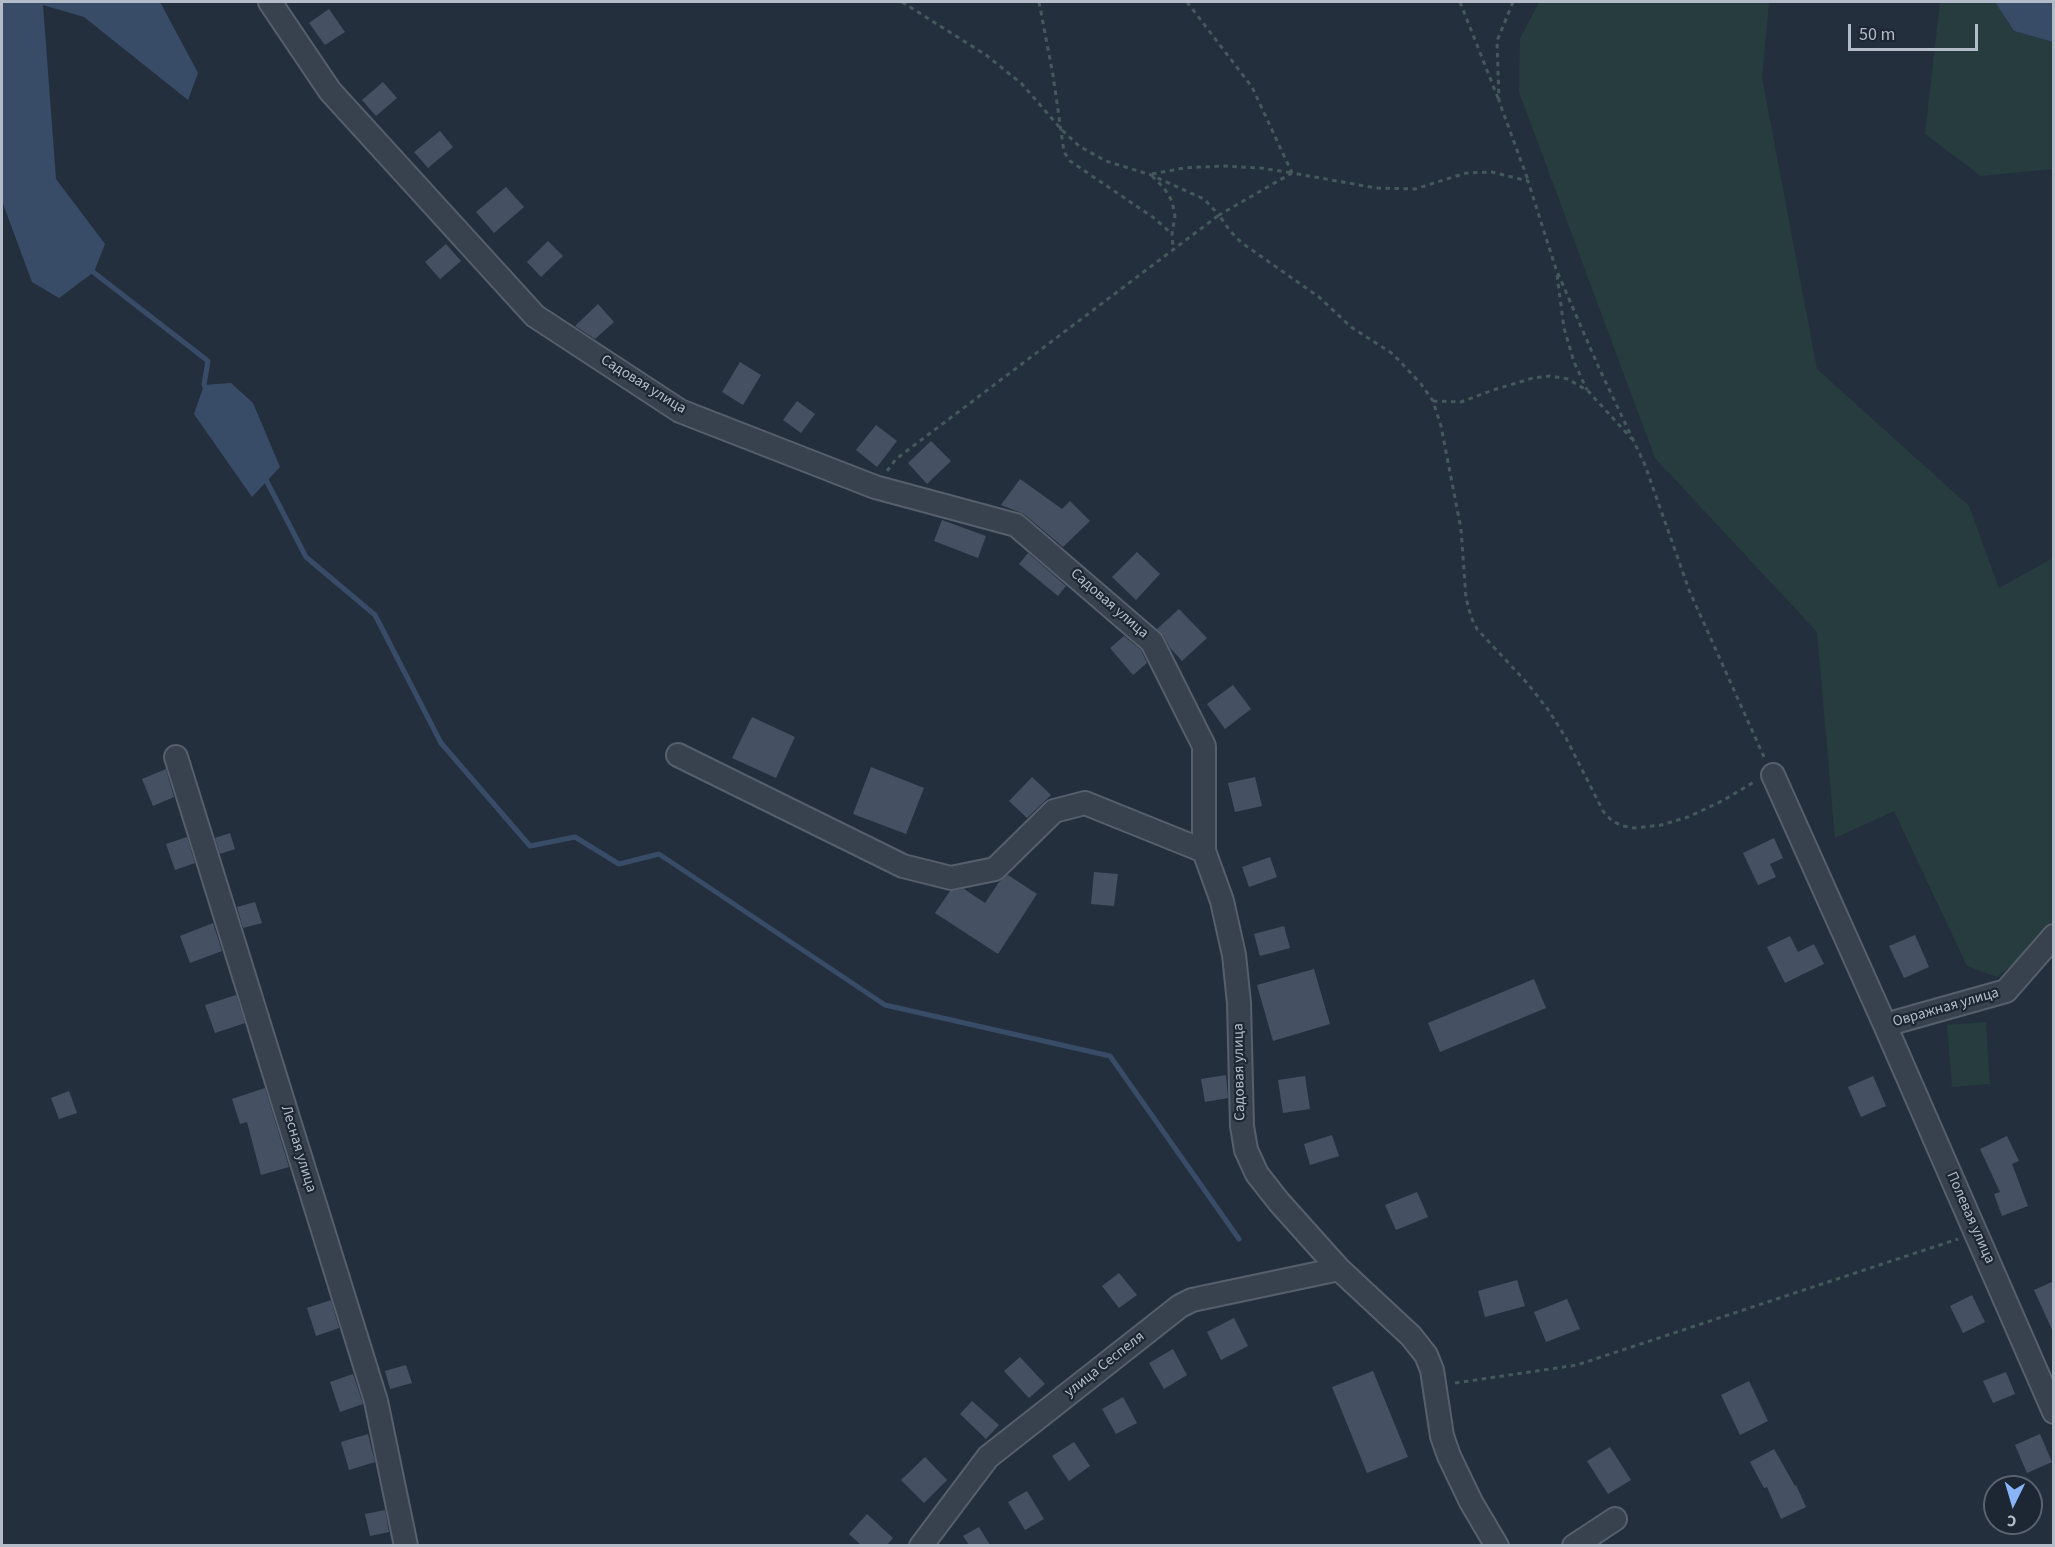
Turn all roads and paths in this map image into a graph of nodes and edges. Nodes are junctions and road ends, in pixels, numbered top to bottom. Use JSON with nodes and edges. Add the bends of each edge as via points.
{"nodes":[{"id":1,"x":270,"y":2,"type":"edge"},
{"id":2,"x":903,"y":2,"type":"edge"},
{"id":3,"x":1039,"y":2,"type":"edge"},
{"id":4,"x":1187,"y":2,"type":"edge"},
{"id":5,"x":1460,"y":2,"type":"edge"},
{"id":6,"x":1513,"y":2,"type":"edge"},
{"id":7,"x":1499,"y":101,"type":"junction"},
{"id":8,"x":1061,"y":129,"type":"junction"},
{"id":9,"x":1292,"y":173,"type":"junction"},
{"id":10,"x":1151,"y":175,"type":"junction"},
{"id":11,"x":1528,"y":181,"type":"junction"},
{"id":12,"x":1219,"y":215,"type":"junction"},
{"id":13,"x":1172,"y":234,"type":"junction"},
{"id":14,"x":1174,"y":249,"type":"junction"},
{"id":15,"x":1556,"y":269,"type":"junction"},
{"id":16,"x":1588,"y":391,"type":"junction"},
{"id":17,"x":1433,"y":401,"type":"junction"},
{"id":18,"x":1635,"y":443,"type":"junction"},
{"id":19,"x":875,"y":487,"type":"junction"},
{"id":20,"x":678,"y":755,"type":"dead end"},
{"id":21,"x":176,"y":757,"type":"dead end"},
{"id":22,"x":1773,"y":775,"type":"junction"},
{"id":23,"x":1204,"y":850,"type":"junction"},
{"id":24,"x":2054,"y":936,"type":"edge"},
{"id":25,"x":1885,"y":1025,"type":"junction"},
{"id":26,"x":1976,"y":1233,"type":"junction"},
{"id":27,"x":1339,"y":1269,"type":"junction"},
{"id":28,"x":1435,"y":1386,"type":"junction"},
{"id":29,"x":2054,"y":1412,"type":"edge"},
{"id":30,"x":1615,"y":1519,"type":"dead end"},
{"id":31,"x":406,"y":1545,"type":"edge"},
{"id":32,"x":921,"y":1545,"type":"edge"},
{"id":33,"x":1497,"y":1545,"type":"edge"},
{"id":34,"x":1574,"y":1545,"type":"edge"}],
"edges":[{"from":1,"to":19,"type":"street","name":"Садовая улица","via":[[330,91],[535,316],[680,411]]},
{"from":2,"to":8,"type":"path","via":[[986,55],[1022,84]]},
{"from":3,"to":8,"type":"path"},
{"from":4,"to":9,"type":"path","via":[[1252,87]]},
{"from":5,"to":7,"type":"path"},
{"from":6,"to":7,"type":"path","via":[[1497,41]]},
{"from":7,"to":11,"type":"path"},
{"from":8,"to":10,"type":"path","via":[[1079,146],[1106,161]]},
{"from":8,"to":13,"type":"path","via":[[1064,152],[1070,161]]},
{"from":9,"to":10,"type":"path","via":[[1222,166]]},
{"from":9,"to":11,"type":"path","via":[[1376,188],[1415,189],[1466,173],[1492,172]]},
{"from":9,"to":12,"type":"path"},
{"from":10,"to":12,"type":"path","via":[[1204,199]]},
{"from":10,"to":13,"type":"path","via":[[1172,201]]},
{"from":11,"to":15,"type":"path"},
{"from":12,"to":14,"type":"path"},
{"from":12,"to":17,"type":"path","via":[[1242,243],[1319,297],[1351,327],[1393,354]]},
{"from":13,"to":14,"type":"path"},
{"from":14,"to":19,"type":"path","via":[[896,459]]},
{"from":15,"to":16,"type":"path","via":[[1564,328]]},
{"from":15,"to":18,"type":"path"},
{"from":16,"to":17,"type":"path","via":[[1568,379],[1550,376],[1461,402]]},
{"from":16,"to":18,"type":"path"},
{"from":17,"to":22,"type":"path","via":[[1461,529],[1467,598],[1477,629],[1549,711],[1612,821],[1634,828],[1661,825],[1688,817],[1754,781]]},
{"from":18,"to":22,"type":"path","via":[[1689,590]]},
{"from":19,"to":23,"type":"street","name":"Садовая улица","via":[[1016,525],[1152,642],[1204,746]]},
{"from":20,"to":23,"type":"street","via":[[903,866],[951,878],[995,869],[1054,811],[1085,803]]},
{"from":21,"to":31,"type":"street","name":"Лесная улица","via":[[376,1401]]},
{"from":22,"to":25,"type":"street","name":"Полевая улица"},
{"from":23,"to":27,"type":"street","name":"Садовая улица","via":[[1222,901],[1233,955],[1246,1150],[1257,1174]]},
{"from":24,"to":25,"type":"street","name":"Овражная улица","via":[[2006,991]]},
{"from":25,"to":26,"type":"street","name":"Полевая улица"},
{"from":26,"to":28,"type":"path","via":[[1576,1365]]},
{"from":26,"to":29,"type":"street","name":"Полевая улица"},
{"from":27,"to":28,"type":"street","name":"Садовая улица","via":[[1411,1336],[1426,1355]]},
{"from":27,"to":32,"type":"street","name":"улица Сеспеля","via":[[1192,1300],[1180,1306],[988,1457]]},
{"from":28,"to":33,"type":"street","name":"Садовая улица","via":[[1449,1456]]},
{"from":30,"to":34,"type":"street"}]}
